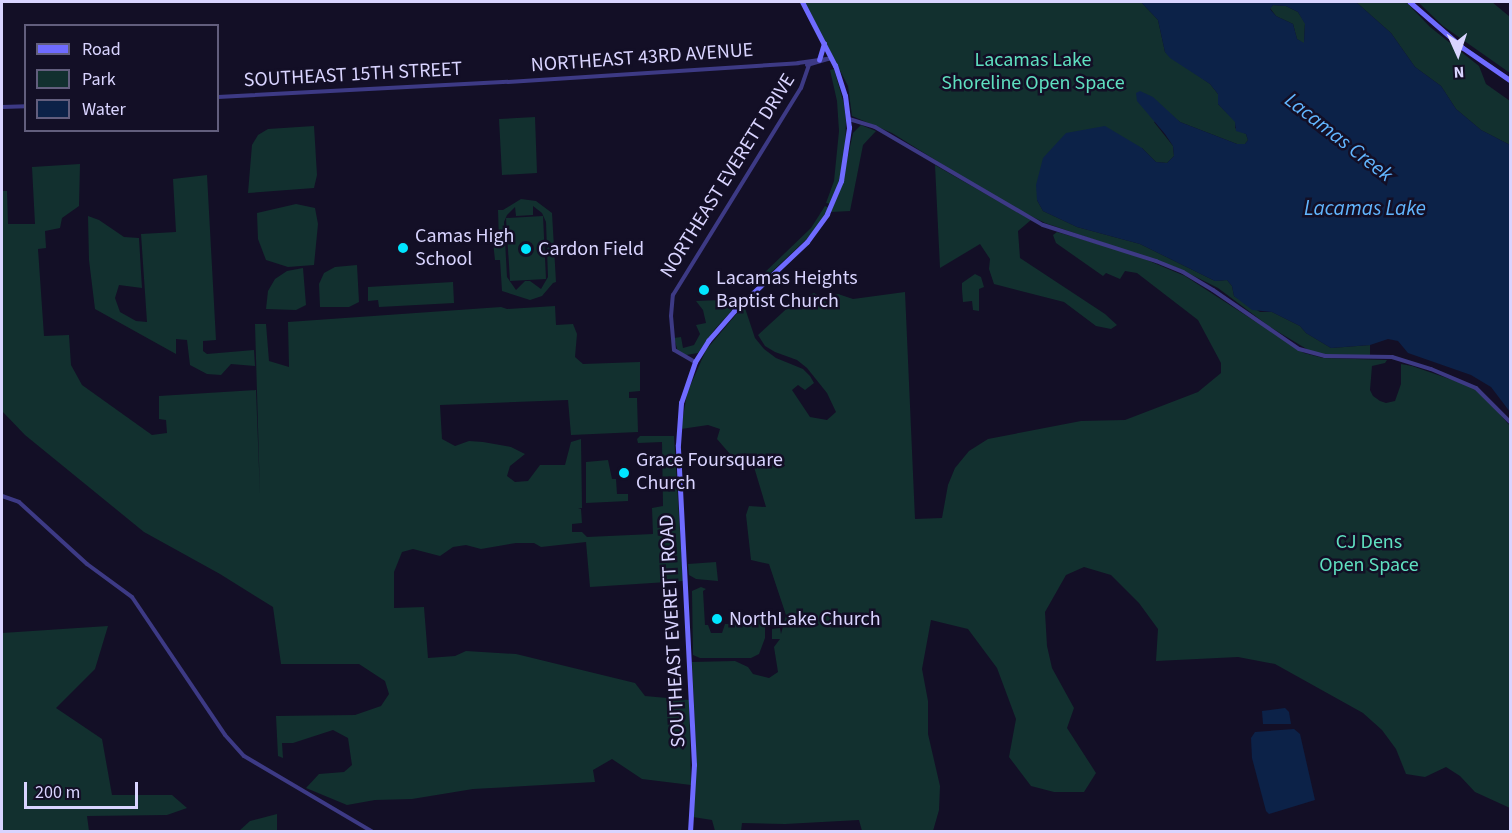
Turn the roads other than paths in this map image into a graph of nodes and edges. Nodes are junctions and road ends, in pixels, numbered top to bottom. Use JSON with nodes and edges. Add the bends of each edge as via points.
{"nodes":[{"id":1,"x":802,"y":2,"type":"edge"},
{"id":2,"x":1410,"y":2,"type":"edge"},
{"id":3,"x":824,"y":44,"type":"junction"},
{"id":4,"x":832,"y":58,"type":"junction"},
{"id":5,"x":819,"y":60,"type":"junction"},
{"id":6,"x":798,"y":63,"type":"junction"},
{"id":7,"x":809,"y":65,"type":"junction"},
{"id":8,"x":1510,"y":80,"type":"edge"},
{"id":9,"x":489,"y":84,"type":"joint"},
{"id":10,"x":219,"y":97,"type":"edge"},
{"id":11,"x":2,"y":106,"type":"edge"},
{"id":12,"x":24,"y":106,"type":"edge"},
{"id":13,"x":849,"y":119,"type":"junction"},
{"id":14,"x":695,"y":362,"type":"junction"},
{"id":15,"x":1510,"y":422,"type":"edge"},
{"id":16,"x":2,"y":496,"type":"edge"},
{"id":17,"x":373,"y":831,"type":"edge"},
{"id":18,"x":690,"y":831,"type":"edge"}],
"edges":[{"from":1,"to":3,"type":"main road","name":"SOUTHEAST EVERETT ROAD"},
{"from":2,"to":8,"type":"main road","via":[[1462,47]]},
{"from":3,"to":4,"type":"main road","name":"SOUTHEAST EVERETT ROAD"},
{"from":3,"to":5,"type":"main road"},
{"from":4,"to":5,"type":"street","name":"NORTHEAST 43RD AVENUE"},
{"from":4,"to":7,"type":"street","name":"NORTHEAST 43RD AVENUE"},
{"from":4,"to":13,"type":"main road","name":"SOUTHEAST EVERETT ROAD","via":[[843,86]]},
{"from":5,"to":6,"type":"street","name":"NORTHEAST 43RD AVENUE"},
{"from":6,"to":7,"type":"street","name":"NORTHEAST 43RD AVENUE"},
{"from":6,"to":9,"type":"street","name":"NORTHEAST 43RD AVENUE"},
{"from":7,"to":14,"type":"street","name":"NORTHEAST EVERETT DRIVE","via":[[801,88],[673,295],[674,350]]},
{"from":9,"to":10,"type":"street","name":"SOUTHEAST 15TH STREET"},
{"from":11,"to":12,"type":"street"},
{"from":13,"to":14,"type":"main road","name":"SOUTHEAST EVERETT ROAD","via":[[844,170],[827,214],[807,242],[714,333]]},
{"from":13,"to":15,"type":"street","via":[[880,129],[1043,225],[1183,272],[1299,349],[1325,356],[1392,357],[1431,369],[1476,388]]},
{"from":14,"to":18,"type":"main road","name":"SOUTHEAST EVERETT ROAD","via":[[683,393],[678,432],[694,765]]},
{"from":16,"to":17,"type":"street","via":[[19,502],[87,564],[132,597],[226,736],[244,756]]}]}
